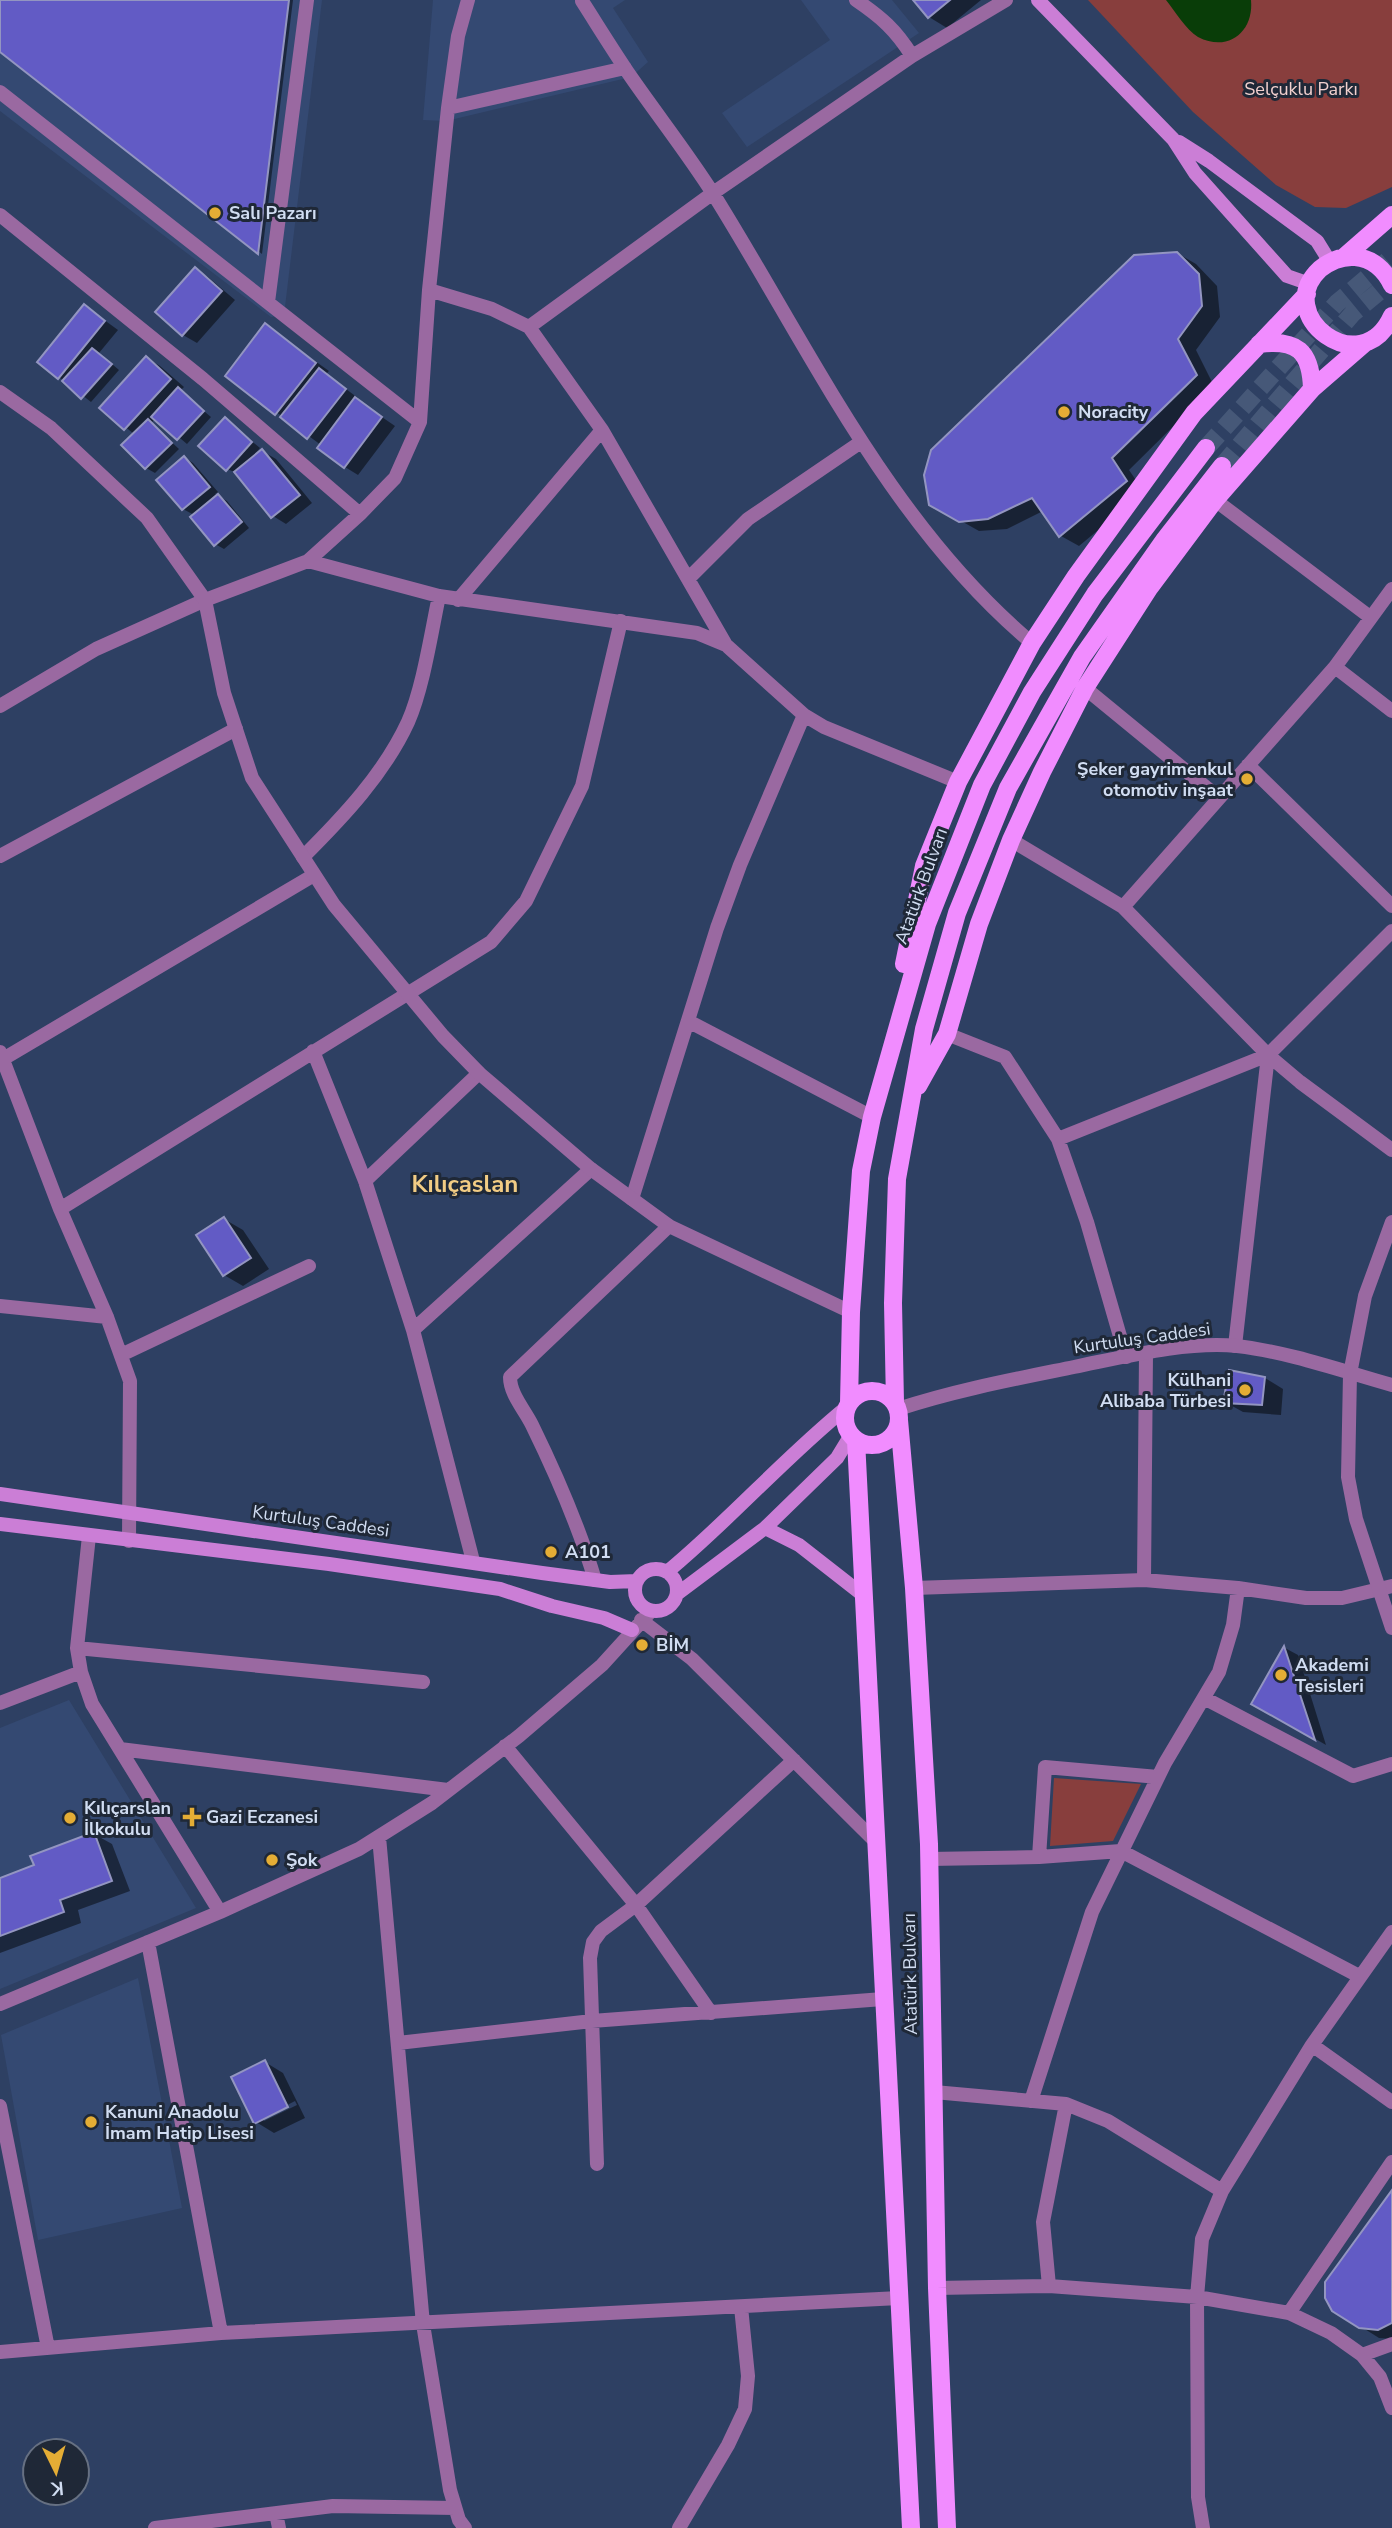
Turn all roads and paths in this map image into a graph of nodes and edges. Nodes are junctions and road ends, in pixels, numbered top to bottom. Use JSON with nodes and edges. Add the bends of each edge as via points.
{"nodes":[{"id":1,"x":307,"y":0,"type":"edge"},
{"id":2,"x":468,"y":0,"type":"edge"},
{"id":3,"x":583,"y":0,"type":"edge"},
{"id":4,"x":856,"y":0,"type":"edge"},
{"id":5,"x":1006,"y":0,"type":"edge"},
{"id":6,"x":1038,"y":0,"type":"edge"},
{"id":7,"x":912,"y":56,"type":"junction"},
{"id":8,"x":625,"y":68,"type":"junction"},
{"id":9,"x":0,"y":92,"type":"edge"},
{"id":10,"x":448,"y":108,"type":"junction"},
{"id":11,"x":1173,"y":139,"type":"junction"},
{"id":12,"x":713,"y":193,"type":"junction"},
{"id":13,"x":0,"y":215,"type":"edge"},
{"id":14,"x":1392,"y":215,"type":"edge"},
{"id":15,"x":1337,"y":260,"type":"junction"},
{"id":16,"x":1392,"y":285,"type":"edge"},
{"id":17,"x":1309,"y":289,"type":"junction"},
{"id":18,"x":429,"y":290,"type":"junction"},
{"id":19,"x":268,"y":302,"type":"junction"},
{"id":20,"x":1392,"y":316,"type":"edge"},
{"id":21,"x":529,"y":327,"type":"junction"},
{"id":22,"x":1365,"y":343,"type":"junction"},
{"id":23,"x":1259,"y":344,"type":"junction"},
{"id":24,"x":1312,"y":389,"type":"junction"},
{"id":25,"x":0,"y":392,"type":"edge"},
{"id":26,"x":420,"y":422,"type":"junction"},
{"id":27,"x":602,"y":430,"type":"junction"},
{"id":28,"x":861,"y":442,"type":"junction"},
{"id":29,"x":1206,"y":448,"type":"tunnel mouth"},
{"id":30,"x":1222,"y":466,"type":"tunnel mouth"},
{"id":31,"x":1215,"y":500,"type":"junction"},
{"id":32,"x":360,"y":514,"type":"junction"},
{"id":33,"x":308,"y":561,"type":"junction"},
{"id":34,"x":688,"y":579,"type":"junction"},
{"id":35,"x":1392,"y":589,"type":"edge"},
{"id":36,"x":439,"y":596,"type":"junction"},
{"id":37,"x":205,"y":600,"type":"junction"},
{"id":38,"x":458,"y":600,"type":"junction"},
{"id":39,"x":1370,"y":617,"type":"junction"},
{"id":40,"x":621,"y":621,"type":"junction"},
{"id":41,"x":1032,"y":643,"type":"junction"},
{"id":42,"x":726,"y":645,"type":"junction"},
{"id":43,"x":1335,"y":667,"type":"junction"},
{"id":44,"x":1085,"y":688,"type":"junction"},
{"id":45,"x":0,"y":706,"type":"edge"},
{"id":46,"x":1392,"y":711,"type":"edge"},
{"id":47,"x":804,"y":715,"type":"junction"},
{"id":48,"x":236,"y":729,"type":"junction"},
{"id":49,"x":1248,"y":765,"type":"junction"},
{"id":50,"x":958,"y":782,"type":"junction"},
{"id":51,"x":1219,"y":799,"type":"junction"},
{"id":52,"x":1011,"y":841,"type":"junction"},
{"id":53,"x":0,"y":856,"type":"edge"},
{"id":54,"x":303,"y":857,"type":"junction"},
{"id":55,"x":314,"y":875,"type":"junction"},
{"id":56,"x":1392,"y":905,"type":"edge"},
{"id":57,"x":1123,"y":907,"type":"junction"},
{"id":58,"x":1392,"y":931,"type":"edge"},
{"id":59,"x":407,"y":993,"type":"junction"},
{"id":60,"x":688,"y":1021,"type":"junction"},
{"id":61,"x":947,"y":1034,"type":"junction"},
{"id":62,"x":313,"y":1051,"type":"junction"},
{"id":63,"x":1268,"y":1055,"type":"junction"},
{"id":64,"x":2,"y":1056,"type":"edge"},
{"id":65,"x":479,"y":1073,"type":"junction"},
{"id":66,"x":910,"y":1101,"type":"junction"},
{"id":67,"x":872,"y":1117,"type":"junction"},
{"id":68,"x":1058,"y":1139,"type":"junction"},
{"id":69,"x":1392,"y":1150,"type":"edge"},
{"id":70,"x":591,"y":1169,"type":"junction"},
{"id":71,"x":365,"y":1181,"type":"junction"},
{"id":72,"x":632,"y":1199,"type":"junction"},
{"id":73,"x":60,"y":1209,"type":"junction"},
{"id":74,"x":1392,"y":1222,"type":"edge"},
{"id":75,"x":669,"y":1226,"type":"junction"},
{"id":76,"x":309,"y":1266,"type":"dead end"},
{"id":77,"x":0,"y":1306,"type":"edge"},
{"id":78,"x":851,"y":1312,"type":"junction"},
{"id":79,"x":107,"y":1317,"type":"junction"},
{"id":80,"x":413,"y":1330,"type":"junction"},
{"id":81,"x":1235,"y":1346,"type":"junction"},
{"id":82,"x":1146,"y":1354,"type":"junction"},
{"id":83,"x":121,"y":1355,"type":"junction"},
{"id":84,"x":1126,"y":1357,"type":"junction"},
{"id":85,"x":1350,"y":1374,"type":"junction"},
{"id":86,"x":1392,"y":1385,"type":"edge"},
{"id":87,"x":848,"y":1405,"type":"junction"},
{"id":88,"x":897,"y":1410,"type":"junction"},
{"id":89,"x":853,"y":1437,"type":"junction"},
{"id":90,"x":0,"y":1494,"type":"edge"},
{"id":91,"x":129,"y":1514,"type":"junction"},
{"id":92,"x":0,"y":1524,"type":"edge"},
{"id":93,"x":765,"y":1528,"type":"junction"},
{"id":94,"x":89,"y":1536,"type":"junction"},
{"id":95,"x":129,"y":1541,"type":"junction"},
{"id":96,"x":473,"y":1561,"type":"junction"},
{"id":97,"x":667,"y":1572,"type":"junction"},
{"id":98,"x":595,"y":1580,"type":"junction"},
{"id":99,"x":1144,"y":1580,"type":"junction"},
{"id":100,"x":637,"y":1581,"type":"junction"},
{"id":101,"x":1385,"y":1587,"type":"edge"},
{"id":102,"x":914,"y":1588,"type":"junction"},
{"id":103,"x":1238,"y":1588,"type":"junction"},
{"id":104,"x":677,"y":1594,"type":"junction"},
{"id":105,"x":863,"y":1595,"type":"junction"},
{"id":106,"x":641,"y":1620,"type":"junction"},
{"id":107,"x":1392,"y":1629,"type":"edge"},
{"id":108,"x":77,"y":1648,"type":"junction"},
{"id":109,"x":80,"y":1672,"type":"junction"},
{"id":110,"x":424,"y":1682,"type":"dead end"},
{"id":111,"x":1204,"y":1698,"type":"junction"},
{"id":112,"x":0,"y":1703,"type":"edge"},
{"id":113,"x":505,"y":1746,"type":"junction"},
{"id":114,"x":120,"y":1749,"type":"junction"},
{"id":115,"x":794,"y":1760,"type":"junction"},
{"id":116,"x":1392,"y":1764,"type":"edge"},
{"id":117,"x":1158,"y":1777,"type":"junction"},
{"id":118,"x":448,"y":1790,"type":"junction"},
{"id":119,"x":379,"y":1837,"type":"junction"},
{"id":120,"x":875,"y":1841,"type":"junction"},
{"id":121,"x":1121,"y":1852,"type":"junction"},
{"id":122,"x":1039,"y":1857,"type":"junction"},
{"id":123,"x":929,"y":1859,"type":"junction"},
{"id":124,"x":636,"y":1905,"type":"junction"},
{"id":125,"x":220,"y":1912,"type":"junction"},
{"id":126,"x":1392,"y":1931,"type":"edge"},
{"id":127,"x":148,"y":1942,"type":"junction"},
{"id":128,"x":1359,"y":1976,"type":"junction"},
{"id":129,"x":883,"y":1999,"type":"junction"},
{"id":130,"x":0,"y":2004,"type":"edge"},
{"id":131,"x":711,"y":2013,"type":"junction"},
{"id":132,"x":592,"y":2021,"type":"junction"},
{"id":133,"x":398,"y":2043,"type":"junction"},
{"id":134,"x":1312,"y":2045,"type":"junction"},
{"id":135,"x":933,"y":2092,"type":"junction"},
{"id":136,"x":1031,"y":2101,"type":"junction"},
{"id":137,"x":1392,"y":2102,"type":"edge"},
{"id":138,"x":1066,"y":2104,"type":"junction"},
{"id":139,"x":0,"y":2106,"type":"edge"},
{"id":140,"x":1392,"y":2162,"type":"edge"},
{"id":141,"x":597,"y":2164,"type":"dead end"},
{"id":142,"x":1222,"y":2191,"type":"junction"},
{"id":143,"x":1049,"y":2286,"type":"junction"},
{"id":144,"x":937,"y":2288,"type":"junction"},
{"id":145,"x":1197,"y":2297,"type":"junction"},
{"id":146,"x":899,"y":2298,"type":"junction"},
{"id":147,"x":741,"y":2307,"type":"junction"},
{"id":148,"x":1289,"y":2314,"type":"junction"},
{"id":149,"x":423,"y":2324,"type":"junction"},
{"id":150,"x":221,"y":2333,"type":"junction"},
{"id":151,"x":1392,"y":2344,"type":"edge"},
{"id":152,"x":48,"y":2348,"type":"junction"},
{"id":153,"x":0,"y":2352,"type":"edge"},
{"id":154,"x":1362,"y":2355,"type":"junction"},
{"id":155,"x":1392,"y":2408,"type":"edge"},
{"id":156,"x":455,"y":2508,"type":"junction"},
{"id":157,"x":276,"y":2512,"type":"junction"},
{"id":158,"x":1198,"y":2526,"type":"edge"},
{"id":159,"x":155,"y":2528,"type":"edge"},
{"id":160,"x":279,"y":2528,"type":"edge"},
{"id":161,"x":465,"y":2528,"type":"edge"},
{"id":162,"x":679,"y":2528,"type":"edge"},
{"id":163,"x":911,"y":2528,"type":"edge"},
{"id":164,"x":947,"y":2528,"type":"edge"}],
"edges":[{"from":1,"to":19,"type":"street"},
{"from":2,"to":10,"type":"street"},
{"from":3,"to":8,"type":"street"},
{"from":4,"to":7,"type":"street","via":[[898,33]]},
{"from":5,"to":7,"type":"street"},
{"from":6,"to":11,"type":"main road"},
{"from":7,"to":12,"type":"street"},
{"from":8,"to":10,"type":"street"},
{"from":8,"to":12,"type":"street"},
{"from":9,"to":19,"type":"street"},
{"from":10,"to":18,"type":"street"},
{"from":11,"to":15,"type":"main road","via":[[1209,161]]},
{"from":11,"to":17,"type":"main road","via":[[1195,173],[1287,276]]},
{"from":12,"to":21,"type":"street"},
{"from":12,"to":28,"type":"street"},
{"from":13,"to":32,"type":"street","via":[[203,379]]},
{"from":14,"to":15,"type":"main road"},
{"from":15,"to":16,"type":"main road","via":[[1357,257],[1369,261]]},
{"from":15,"to":17,"type":"main road","via":[[1318,271]]},
{"from":17,"to":22,"type":"main road","via":[[1309,316],[1322,334],[1342,344]]},
{"from":17,"to":23,"type":"main road"},
{"from":18,"to":21,"type":"street","via":[[492,309]]},
{"from":18,"to":26,"type":"street"},
{"from":19,"to":26,"type":"street"},
{"from":20,"to":22,"type":"main road","via":[[1378,336]]},
{"from":21,"to":27,"type":"street"},
{"from":22,"to":24,"type":"main road"},
{"from":23,"to":24,"type":"main road","via":[[1280,341],[1299,351],[1311,370]]},
{"from":23,"to":41,"type":"main road","via":[[1194,413]]},
{"from":24,"to":31,"type":"main road"},
{"from":25,"to":37,"type":"street","via":[[51,428],[148,518]]},
{"from":26,"to":32,"type":"street","via":[[395,478]]},
{"from":27,"to":34,"type":"street"},
{"from":27,"to":38,"type":"street"},
{"from":28,"to":34,"type":"street","via":[[748,519]]},
{"from":28,"to":41,"type":"street","via":[[955,569]]},
{"from":29,"to":67,"type":"main road","name":"Atatürk Bulvarı","via":[[1095,594],[1032,692],[982,785],[926,924]]},
{"from":30,"to":66,"type":"main road","name":"Atatürk Bulvarı","via":[[1082,657],[1008,788],[957,913],[924,1029]]},
{"from":31,"to":39,"type":"street"},
{"from":31,"to":44,"type":"main road","via":[[1150,587]]},
{"from":32,"to":33,"type":"street"},
{"from":33,"to":36,"type":"street"},
{"from":33,"to":37,"type":"street"},
{"from":34,"to":42,"type":"street"},
{"from":35,"to":39,"type":"street"},
{"from":36,"to":38,"type":"street"},
{"from":36,"to":54,"type":"street","via":[[409,720],[387,761],[342,818]]},
{"from":37,"to":45,"type":"street","via":[[96,649]]},
{"from":37,"to":48,"type":"street"},
{"from":38,"to":40,"type":"street"},
{"from":39,"to":43,"type":"street"},
{"from":40,"to":42,"type":"street","via":[[697,633]]},
{"from":40,"to":59,"type":"street","via":[[582,786],[526,901],[491,942]]},
{"from":41,"to":50,"type":"main road"},
{"from":42,"to":47,"type":"street"},
{"from":43,"to":46,"type":"street"},
{"from":43,"to":49,"type":"street"},
{"from":44,"to":51,"type":"street"},
{"from":44,"to":52,"type":"main road"},
{"from":47,"to":50,"type":"street"},
{"from":47,"to":60,"type":"street","via":[[740,865]]},
{"from":48,"to":53,"type":"street"},
{"from":48,"to":54,"type":"street","via":[[252,778]]},
{"from":49,"to":51,"type":"street"},
{"from":49,"to":56,"type":"street"},
{"from":50,"to":67,"type":"main road","via":[[924,866]]},
{"from":51,"to":57,"type":"street"},
{"from":52,"to":57,"type":"street"},
{"from":52,"to":61,"type":"main road","via":[[979,924]]},
{"from":54,"to":55,"type":"street"},
{"from":55,"to":59,"type":"street"},
{"from":55,"to":64,"type":"street"},
{"from":57,"to":63,"type":"street"},
{"from":58,"to":63,"type":"street"},
{"from":59,"to":62,"type":"street"},
{"from":59,"to":65,"type":"street"},
{"from":60,"to":67,"type":"street"},
{"from":60,"to":72,"type":"street"},
{"from":61,"to":66,"type":"main road"},
{"from":61,"to":68,"type":"street","via":[[1005,1056]]},
{"from":62,"to":71,"type":"street"},
{"from":62,"to":73,"type":"street"},
{"from":63,"to":68,"type":"street"},
{"from":63,"to":69,"type":"street"},
{"from":63,"to":81,"type":"street"},
{"from":64,"to":73,"type":"street"},
{"from":65,"to":70,"type":"street"},
{"from":65,"to":71,"type":"street"},
{"from":66,"to":88,"type":"main road","name":"Atatürk Bulvarı","via":[[897,1193],[893,1303]]},
{"from":67,"to":78,"type":"main road","name":"Atatürk Bulvarı","via":[[862,1171]]},
{"from":68,"to":84,"type":"street"},
{"from":70,"to":72,"type":"street"},
{"from":70,"to":80,"type":"street"},
{"from":71,"to":80,"type":"street"},
{"from":72,"to":75,"type":"street"},
{"from":73,"to":79,"type":"street"},
{"from":74,"to":85,"type":"street","via":[[1365,1296]]},
{"from":75,"to":78,"type":"street"},
{"from":75,"to":98,"type":"street","via":[[510,1377],[510,1389],[532,1425],[576,1523]]},
{"from":76,"to":83,"type":"street"},
{"from":77,"to":79,"type":"street"},
{"from":78,"to":87,"type":"main road","name":"Atatürk Bulvarı"},
{"from":79,"to":83,"type":"street"},
{"from":80,"to":96,"type":"street"},
{"from":81,"to":82,"type":"street","name":"Kurtuluş Caddesi"},
{"from":81,"to":85,"type":"street","name":"Kurtuluş Caddesi"},
{"from":82,"to":84,"type":"street","name":"Kurtuluş Caddesi"},
{"from":82,"to":99,"type":"street"},
{"from":83,"to":91,"type":"street","via":[[130,1381]]},
{"from":84,"to":88,"type":"street","name":"Kurtuluş Caddesi","via":[[944,1394]]},
{"from":85,"to":86,"type":"street","name":"Kurtuluş Caddesi"},
{"from":85,"to":101,"type":"street","via":[[1348,1477],[1356,1519]]},
{"from":87,"to":88,"type":"main road","via":[[855,1396],[872,1391],[889,1396]]},
{"from":87,"to":89,"type":"main road","via":[[845,1421]]},
{"from":87,"to":97,"type":"main road"},
{"from":88,"to":89,"type":"main road","via":[[893,1435],[880,1444]]},
{"from":88,"to":102,"type":"main road","name":"Atatürk Bulvarı"},
{"from":89,"to":93,"type":"main road"},
{"from":89,"to":105,"type":"main road","name":"Atatürk Bulvarı"},
{"from":90,"to":91,"type":"main road","name":"Kurtuluş Caddesi"},
{"from":91,"to":95,"type":"street"},
{"from":91,"to":96,"type":"main road","name":"Kurtuluş Caddesi"},
{"from":92,"to":94,"type":"main road"},
{"from":93,"to":104,"type":"main road"},
{"from":93,"to":105,"type":"main road","via":[[799,1545]]},
{"from":94,"to":95,"type":"main road"},
{"from":94,"to":108,"type":"street"},
{"from":95,"to":106,"type":"main road","via":[[500,1589],[604,1618]]},
{"from":96,"to":98,"type":"main road","name":"Kurtuluş Caddesi"},
{"from":97,"to":100,"type":"main road","name":"Kurtuluş Caddesi","via":[[646,1572]]},
{"from":97,"to":104,"type":"main road"},
{"from":98,"to":100,"type":"main road","name":"Kurtuluş Caddesi"},
{"from":99,"to":102,"type":"street"},
{"from":99,"to":103,"type":"street"},
{"from":100,"to":106,"type":"main road","via":[[637,1599],[644,1608]]},
{"from":101,"to":103,"type":"street","via":[[1342,1598]]},
{"from":101,"to":107,"type":"street"},
{"from":102,"to":123,"type":"main road","name":"Atatürk Bulvarı"},
{"from":103,"to":111,"type":"street","via":[[1219,1672]]},
{"from":104,"to":106,"type":"main road","via":[[664,1610]]},
{"from":105,"to":120,"type":"main road","name":"Atatürk Bulvarı"},
{"from":106,"to":113,"type":"street","via":[[602,1665]]},
{"from":106,"to":115,"type":"street","via":[[692,1659]]},
{"from":108,"to":109,"type":"street"},
{"from":108,"to":110,"type":"street"},
{"from":109,"to":112,"type":"street"},
{"from":109,"to":114,"type":"street","via":[[92,1704]]},
{"from":111,"to":116,"type":"street","via":[[1353,1776]]},
{"from":111,"to":117,"type":"street"},
{"from":113,"to":118,"type":"street"},
{"from":113,"to":124,"type":"street"},
{"from":114,"to":118,"type":"street"},
{"from":114,"to":125,"type":"street"},
{"from":115,"to":120,"type":"street"},
{"from":115,"to":124,"type":"street"},
{"from":117,"to":121,"type":"street"},
{"from":117,"to":122,"type":"street","via":[[1045,1767]]},
{"from":118,"to":119,"type":"street"},
{"from":119,"to":125,"type":"street"},
{"from":119,"to":133,"type":"street"},
{"from":120,"to":129,"type":"main road","name":"Atatürk Bulvarı"},
{"from":121,"to":122,"type":"street"},
{"from":121,"to":128,"type":"street"},
{"from":121,"to":136,"type":"street","via":[[1092,1912]]},
{"from":122,"to":123,"type":"street"},
{"from":123,"to":135,"type":"main road","name":"Atatürk Bulvarı"},
{"from":124,"to":131,"type":"street"},
{"from":124,"to":132,"type":"street","via":[[593,1942]]},
{"from":125,"to":127,"type":"street"},
{"from":126,"to":128,"type":"street"},
{"from":127,"to":130,"type":"street"},
{"from":127,"to":150,"type":"street"},
{"from":128,"to":134,"type":"street"},
{"from":129,"to":131,"type":"street"},
{"from":129,"to":146,"type":"main road","name":"Atatürk Bulvarı"},
{"from":131,"to":132,"type":"street"},
{"from":132,"to":133,"type":"street"},
{"from":132,"to":141,"type":"street"},
{"from":133,"to":149,"type":"street"},
{"from":134,"to":137,"type":"street"},
{"from":134,"to":142,"type":"street"},
{"from":135,"to":136,"type":"street"},
{"from":135,"to":144,"type":"main road","name":"Atatürk Bulvarı"},
{"from":136,"to":138,"type":"street"},
{"from":138,"to":142,"type":"street","via":[[1108,2121]]},
{"from":138,"to":143,"type":"street","via":[[1043,2221]]},
{"from":139,"to":152,"type":"street"},
{"from":140,"to":148,"type":"street"},
{"from":142,"to":145,"type":"street","via":[[1202,2239]]},
{"from":143,"to":144,"type":"street"},
{"from":143,"to":145,"type":"street"},
{"from":144,"to":164,"type":"main road","name":"Atatürk Bulvarı"},
{"from":145,"to":148,"type":"street"},
{"from":145,"to":158,"type":"street"},
{"from":146,"to":147,"type":"street"},
{"from":146,"to":163,"type":"main road","name":"Atatürk Bulvarı"},
{"from":147,"to":149,"type":"street"},
{"from":147,"to":162,"type":"street","via":[[748,2376],[745,2409]]},
{"from":148,"to":154,"type":"street","via":[[1331,2333]]},
{"from":149,"to":150,"type":"street"},
{"from":149,"to":156,"type":"street"},
{"from":150,"to":152,"type":"street"},
{"from":151,"to":154,"type":"street"},
{"from":152,"to":153,"type":"street"},
{"from":154,"to":155,"type":"street","via":[[1380,2377]]},
{"from":156,"to":157,"type":"street","via":[[333,2506]]},
{"from":156,"to":161,"type":"street"},
{"from":157,"to":159,"type":"street"},
{"from":157,"to":160,"type":"street"}]}
